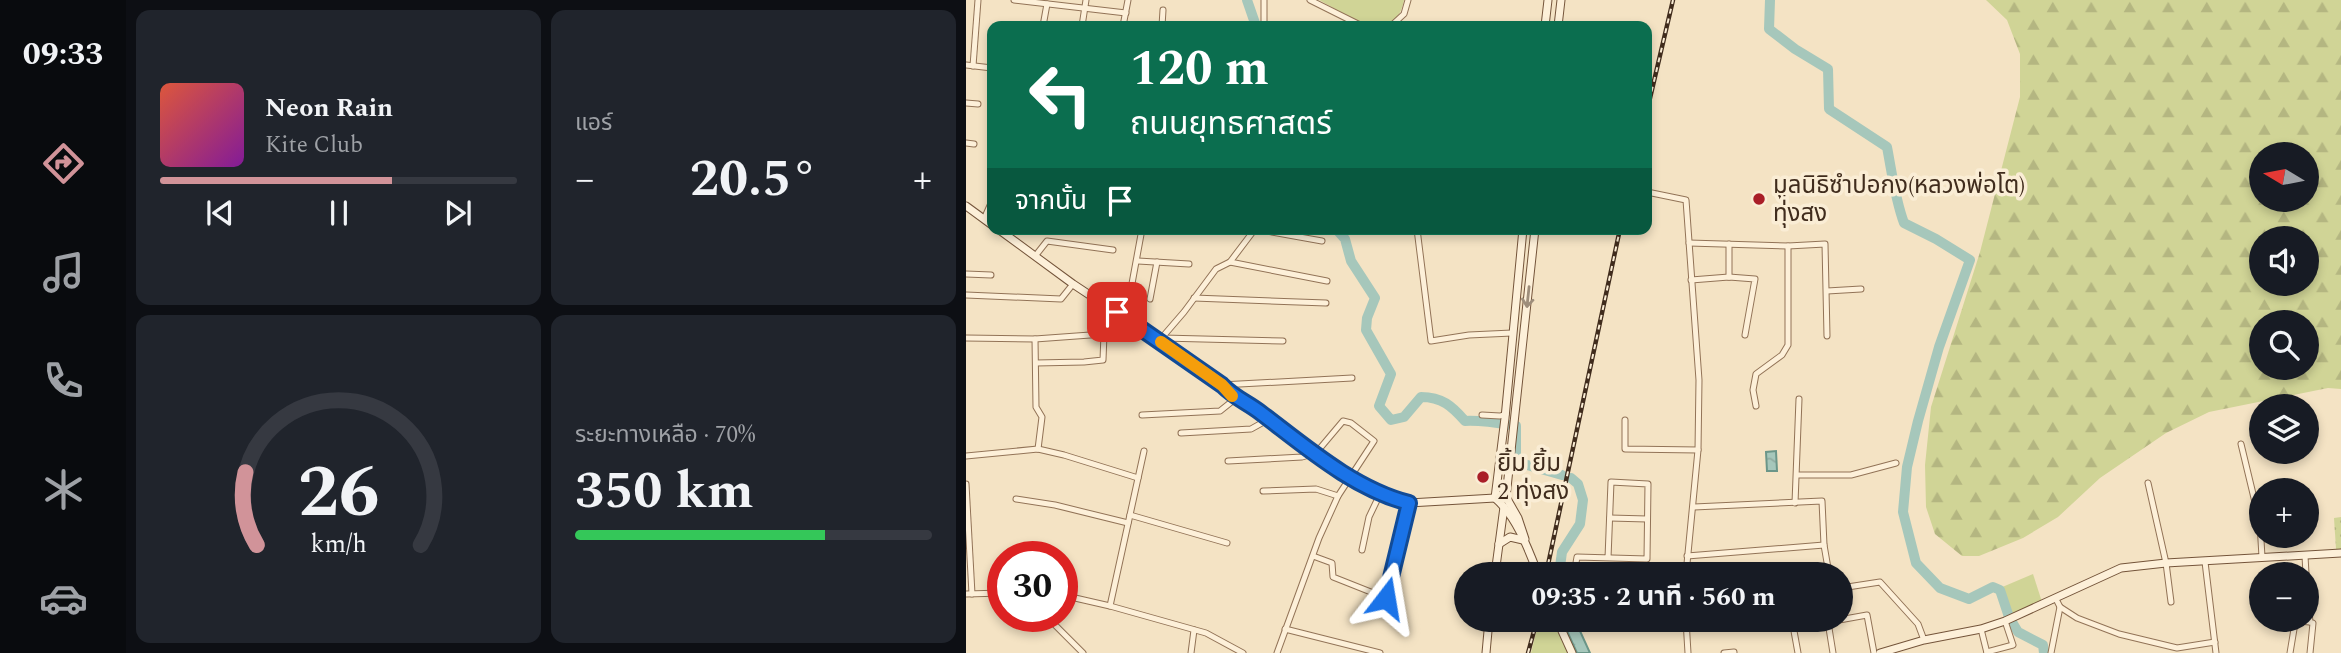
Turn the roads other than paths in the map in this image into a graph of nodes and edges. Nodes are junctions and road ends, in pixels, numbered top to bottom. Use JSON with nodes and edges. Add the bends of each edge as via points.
{"nodes":[{"id":1,"x":978,"y":0,"type":"edge"},
{"id":2,"x":1014,"y":0,"type":"edge"},
{"id":3,"x":1128,"y":0,"type":"edge"},
{"id":4,"x":1264,"y":0,"type":"edge"},
{"id":5,"x":1310,"y":0,"type":"edge"},
{"id":6,"x":1408,"y":0,"type":"edge"},
{"id":7,"x":1548,"y":0,"type":"edge"},
{"id":8,"x":1561,"y":0,"type":"edge"},
{"id":9,"x":1047,"y":4,"type":"junction"},
{"id":10,"x":1085,"y":4,"type":"edge"},
{"id":11,"x":1163,"y":10,"type":"dead end"},
{"id":12,"x":1126,"y":13,"type":"junction"},
{"id":13,"x":1044,"y":21,"type":"edge"},
{"id":14,"x":1124,"y":21,"type":"edge"},
{"id":15,"x":1162,"y":21,"type":"edge"},
{"id":16,"x":1264,"y":21,"type":"edge"},
{"id":17,"x":1352,"y":21,"type":"edge"},
{"id":18,"x":1397,"y":21,"type":"edge"},
{"id":19,"x":1546,"y":21,"type":"edge"},
{"id":20,"x":1559,"y":21,"type":"edge"},
{"id":21,"x":970,"y":65,"type":"edge"},
{"id":22,"x":966,"y":103,"type":"edge"},
{"id":23,"x":978,"y":104,"type":"dead end"},
{"id":24,"x":966,"y":143,"type":"edge"},
{"id":25,"x":974,"y":144,"type":"dead end"},
{"id":26,"x":1652,"y":193,"type":"edge"},
{"id":27,"x":966,"y":206,"type":"edge"},
{"id":28,"x":987,"y":212,"type":"edge"},
{"id":29,"x":984,"y":219,"type":"junction"},
{"id":30,"x":987,"y":221,"type":"edge"},
{"id":31,"x":1007,"y":235,"type":"edge"},
{"id":32,"x":1141,"y":235,"type":"edge"},
{"id":33,"x":1250,"y":235,"type":"edge"},
{"id":34,"x":1288,"y":235,"type":"edge"},
{"id":35,"x":1418,"y":235,"type":"edge"},
{"id":36,"x":1522,"y":235,"type":"edge"},
{"id":37,"x":1534,"y":235,"type":"edge"},
{"id":38,"x":1322,"y":241,"type":"dead end"},
{"id":39,"x":1689,"y":243,"type":"junction"},
{"id":40,"x":1729,"y":244,"type":"junction"},
{"id":41,"x":1788,"y":246,"type":"junction"},
{"id":42,"x":1114,"y":250,"type":"dead end"},
{"id":43,"x":1036,"y":255,"type":"junction"},
{"id":44,"x":1138,"y":261,"type":"junction"},
{"id":45,"x":1157,"y":262,"type":"junction"},
{"id":46,"x":1230,"y":262,"type":"junction"},
{"id":47,"x":1189,"y":264,"type":"dead end"},
{"id":48,"x":966,"y":274,"type":"edge"},
{"id":49,"x":991,"y":275,"type":"dead end"},
{"id":50,"x":1729,"y":277,"type":"junction"},
{"id":51,"x":1692,"y":280,"type":"junction"},
{"id":52,"x":1327,"y":281,"type":"dead end"},
{"id":53,"x":1073,"y":284,"type":"junction"},
{"id":54,"x":1861,"y":289,"type":"dead end"},
{"id":55,"x":1827,"y":291,"type":"junction"},
{"id":56,"x":966,"y":295,"type":"edge"},
{"id":57,"x":1195,"y":298,"type":"junction"},
{"id":58,"x":1150,"y":299,"type":"dead end"},
{"id":59,"x":1326,"y":303,"type":"dead end"},
{"id":60,"x":1117,"y":312,"type":"junction"},
{"id":61,"x":1512,"y":333,"type":"junction"},
{"id":62,"x":1104,"y":334,"type":"junction"},
{"id":63,"x":1745,"y":335,"type":"dead end"},
{"id":64,"x":1827,"y":336,"type":"dead end"},
{"id":65,"x":966,"y":338,"type":"edge"},
{"id":66,"x":1035,"y":339,"type":"junction"},
{"id":67,"x":1161,"y":339,"type":"junction"},
{"id":68,"x":1283,"y":341,"type":"dead end"},
{"id":69,"x":1036,"y":363,"type":"junction"},
{"id":70,"x":1352,"y":378,"type":"dead end"},
{"id":71,"x":1222,"y":385,"type":"junction"},
{"id":72,"x":1236,"y":399,"type":"junction"},
{"id":73,"x":1799,"y":399,"type":"dead end"},
{"id":74,"x":1756,"y":406,"type":"dead end"},
{"id":75,"x":1142,"y":415,"type":"dead end"},
{"id":76,"x":1482,"y":415,"type":"dead end"},
{"id":77,"x":1508,"y":418,"type":"junction"},
{"id":78,"x":1269,"y":419,"type":"junction"},
{"id":79,"x":1625,"y":420,"type":"dead end"},
{"id":80,"x":1181,"y":433,"type":"dead end"},
{"id":81,"x":2241,"y":444,"type":"dead end"},
{"id":82,"x":1038,"y":449,"type":"junction"},
{"id":83,"x":1698,"y":450,"type":"junction"},
{"id":84,"x":1144,"y":451,"type":"dead end"},
{"id":85,"x":1316,"y":453,"type":"junction"},
{"id":86,"x":966,"y":456,"type":"edge"},
{"id":87,"x":1228,"y":461,"type":"dead end"},
{"id":88,"x":1896,"y":463,"type":"dead end"},
{"id":89,"x":1797,"y":475,"type":"junction"},
{"id":90,"x":1350,"y":476,"type":"junction"},
{"id":91,"x":1138,"y":478,"type":"junction"},
{"id":92,"x":1508,"y":478,"type":"junction"},
{"id":93,"x":2148,"y":483,"type":"dead end"},
{"id":94,"x":966,"y":484,"type":"edge"},
{"id":95,"x":1263,"y":491,"type":"dead end"},
{"id":96,"x":1380,"y":494,"type":"junction"},
{"id":97,"x":1338,"y":496,"type":"junction"},
{"id":98,"x":1506,"y":497,"type":"junction"},
{"id":99,"x":1495,"y":498,"type":"junction"},
{"id":100,"x":1016,"y":499,"type":"dead end"},
{"id":101,"x":1409,"y":503,"type":"junction"},
{"id":102,"x":1795,"y":503,"type":"junction"},
{"id":103,"x":1504,"y":506,"type":"junction"},
{"id":104,"x":1694,"y":507,"type":"junction"},
{"id":105,"x":1515,"y":512,"type":"junction"},
{"id":106,"x":1130,"y":516,"type":"junction"},
{"id":107,"x":1610,"y":519,"type":"junction"},
{"id":108,"x":1647,"y":519,"type":"junction"},
{"id":109,"x":1128,"y":523,"type":"junction"},
{"id":110,"x":1227,"y":543,"type":"dead end"},
{"id":111,"x":1525,"y":543,"type":"junction"},
{"id":112,"x":1499,"y":544,"type":"junction"},
{"id":113,"x":1824,"y":545,"type":"junction"},
{"id":114,"x":1362,"y":550,"type":"dead end"},
{"id":115,"x":2341,"y":553,"type":"edge"},
{"id":116,"x":1312,"y":556,"type":"junction"},
{"id":117,"x":1687,"y":556,"type":"junction"},
{"id":118,"x":2305,"y":556,"type":"junction"},
{"id":119,"x":2262,"y":557,"type":"junction"},
{"id":120,"x":1608,"y":558,"type":"junction"},
{"id":121,"x":1497,"y":562,"type":"edge"},
{"id":122,"x":1533,"y":562,"type":"edge"},
{"id":123,"x":1576,"y":562,"type":"edge"},
{"id":124,"x":1687,"y":562,"type":"edge"},
{"id":125,"x":1827,"y":562,"type":"edge"},
{"id":126,"x":2205,"y":562,"type":"junction"},
{"id":127,"x":2305,"y":562,"type":"edge"},
{"id":128,"x":2166,"y":563,"type":"junction"},
{"id":129,"x":1853,"y":586,"type":"edge"},
{"id":130,"x":987,"y":593,"type":"edge"},
{"id":131,"x":969,"y":594,"type":"edge"},
{"id":132,"x":1386,"y":598,"type":"junction"},
{"id":133,"x":1078,"y":599,"type":"edge"},
{"id":134,"x":2056,"y":599,"type":"junction"},
{"id":135,"x":2171,"y":602,"type":"dead end"},
{"id":136,"x":1110,"y":606,"type":"junction"},
{"id":137,"x":2060,"y":607,"type":"junction"},
{"id":138,"x":1382,"y":611,"type":"dead end"},
{"id":139,"x":2006,"y":621,"type":"junction"},
{"id":140,"x":1194,"y":629,"type":"junction"},
{"id":141,"x":1285,"y":629,"type":"junction"},
{"id":142,"x":1981,"y":629,"type":"junction"},
{"id":143,"x":1062,"y":632,"type":"edge"},
{"id":144,"x":1488,"y":632,"type":"edge"},
{"id":145,"x":1562,"y":632,"type":"edge"},
{"id":146,"x":1687,"y":632,"type":"edge"},
{"id":147,"x":1794,"y":632,"type":"edge"},
{"id":148,"x":2294,"y":632,"type":"edge"},
{"id":149,"x":2312,"y":632,"type":"edge"},
{"id":150,"x":1924,"y":640,"type":"junction"},
{"id":151,"x":2215,"y":642,"type":"junction"},
{"id":152,"x":1357,"y":650,"type":"edge"},
{"id":153,"x":1903,"y":650,"type":"edge"},
{"id":154,"x":1734,"y":652,"type":"edge"},
{"id":155,"x":1083,"y":653,"type":"edge"},
{"id":156,"x":1191,"y":653,"type":"edge"},
{"id":157,"x":1243,"y":653,"type":"edge"},
{"id":158,"x":1277,"y":653,"type":"edge"},
{"id":159,"x":1380,"y":653,"type":"edge"},
{"id":160,"x":1486,"y":653,"type":"edge"},
{"id":161,"x":1572,"y":653,"type":"edge"},
{"id":162,"x":1688,"y":653,"type":"edge"},
{"id":163,"x":1724,"y":653,"type":"edge"},
{"id":164,"x":1798,"y":653,"type":"edge"},
{"id":165,"x":1833,"y":653,"type":"edge"},
{"id":166,"x":1874,"y":653,"type":"edge"},
{"id":167,"x":1880,"y":653,"type":"edge"},
{"id":168,"x":1987,"y":653,"type":"edge"},
{"id":169,"x":2051,"y":653,"type":"edge"},
{"id":170,"x":2217,"y":653,"type":"edge"},
{"id":171,"x":2290,"y":653,"type":"edge"},
{"id":172,"x":2310,"y":653,"type":"edge"}],
"edges":[{"from":1,"to":21,"type":"street"},
{"from":2,"to":9,"type":"street"},
{"from":3,"to":12,"type":"street"},
{"from":4,"to":16,"type":"street"},
{"from":5,"to":17,"type":"street"},
{"from":6,"to":18,"type":"street"},
{"from":7,"to":19,"type":"street"},
{"from":8,"to":20,"type":"street"},
{"from":9,"to":10,"type":"street"},
{"from":9,"to":13,"type":"street"},
{"from":10,"to":12,"type":"street"},
{"from":11,"to":15,"type":"street"},
{"from":12,"to":14,"type":"street"},
{"from":22,"to":23,"type":"street"},
{"from":24,"to":25,"type":"street"},
{"from":26,"to":39,"type":"street","via":[[1686,201]]},
{"from":27,"to":29,"type":"street"},
{"from":28,"to":29,"type":"street"},
{"from":29,"to":30,"type":"street"},
{"from":31,"to":43,"type":"street"},
{"from":32,"to":44,"type":"street"},
{"from":33,"to":46,"type":"street"},
{"from":34,"to":38,"type":"street"},
{"from":35,"to":61,"type":"street","via":[[1431,341]]},
{"from":36,"to":61,"type":"street"},
{"from":37,"to":77,"type":"street","one_way":true},
{"from":39,"to":40,"type":"street"},
{"from":39,"to":51,"type":"street"},
{"from":40,"to":41,"type":"street"},
{"from":40,"to":50,"type":"street"},
{"from":41,"to":55,"type":"street","via":[[1825,244]]},
{"from":41,"to":74,"type":"street","via":[[1788,345],[1756,374]]},
{"from":42,"to":43,"type":"street","via":[[1047,241]]},
{"from":43,"to":53,"type":"street"},
{"from":44,"to":45,"type":"street"},
{"from":44,"to":60,"type":"street","via":[[1131,289]]},
{"from":45,"to":47,"type":"street"},
{"from":45,"to":58,"type":"street"},
{"from":46,"to":52,"type":"street"},
{"from":46,"to":57,"type":"street","via":[[1216,268]]},
{"from":48,"to":49,"type":"street"},
{"from":50,"to":51,"type":"street"},
{"from":50,"to":63,"type":"street","via":[[1755,279]]},
{"from":51,"to":83,"type":"street"},
{"from":53,"to":56,"type":"street","via":[[1061,299]]},
{"from":53,"to":60,"type":"street"},
{"from":54,"to":55,"type":"street"},
{"from":55,"to":64,"type":"street"},
{"from":57,"to":59,"type":"street"},
{"from":57,"to":67,"type":"street"},
{"from":60,"to":62,"type":"street"},
{"from":60,"to":67,"type":"street"},
{"from":61,"to":77,"type":"street"},
{"from":62,"to":66,"type":"street"},
{"from":62,"to":69,"type":"street","via":[[1103,360]]},
{"from":65,"to":66,"type":"street"},
{"from":66,"to":69,"type":"street"},
{"from":67,"to":68,"type":"street"},
{"from":67,"to":71,"type":"street"},
{"from":69,"to":82,"type":"street","via":[[1035,407],[1042,417]]},
{"from":70,"to":71,"type":"street"},
{"from":71,"to":72,"type":"street"},
{"from":72,"to":75,"type":"street","via":[[1220,411]]},
{"from":72,"to":78,"type":"street"},
{"from":73,"to":89,"type":"street"},
{"from":76,"to":77,"type":"street"},
{"from":77,"to":92,"type":"street"},
{"from":77,"to":99,"type":"street"},
{"from":78,"to":80,"type":"street","via":[[1251,429]]},
{"from":78,"to":85,"type":"street"},
{"from":79,"to":83,"type":"street","via":[[1625,449]]},
{"from":81,"to":119,"type":"street"},
{"from":82,"to":86,"type":"street"},
{"from":82,"to":91,"type":"street"},
{"from":83,"to":104,"type":"street"},
{"from":84,"to":91,"type":"street"},
{"from":85,"to":87,"type":"street"},
{"from":85,"to":90,"type":"street"},
{"from":85,"to":90,"type":"street","via":[[1343,421],[1351,423],[1374,441]]},
{"from":88,"to":89,"type":"street","via":[[1851,475]]},
{"from":89,"to":102,"type":"street"},
{"from":90,"to":96,"type":"street"},
{"from":90,"to":97,"type":"street"},
{"from":91,"to":106,"type":"street"},
{"from":92,"to":98,"type":"street"},
{"from":92,"to":105,"type":"street"},
{"from":93,"to":128,"type":"street"},
{"from":94,"to":131,"type":"street"},
{"from":95,"to":97,"type":"street","via":[[1316,489]]},
{"from":96,"to":101,"type":"street"},
{"from":96,"to":114,"type":"street"},
{"from":97,"to":116,"type":"street"},
{"from":98,"to":103,"type":"street"},
{"from":98,"to":105,"type":"street"},
{"from":99,"to":101,"type":"street"},
{"from":99,"to":103,"type":"street"},
{"from":100,"to":109,"type":"street"},
{"from":101,"to":132,"type":"street"},
{"from":102,"to":104,"type":"street"},
{"from":102,"to":113,"type":"street","via":[[1822,501]]},
{"from":103,"to":111,"type":"street"},
{"from":103,"to":112,"type":"street"},
{"from":104,"to":117,"type":"street"},
{"from":105,"to":111,"type":"street"},
{"from":106,"to":109,"type":"street"},
{"from":106,"to":110,"type":"street"},
{"from":107,"to":108,"type":"street"},
{"from":107,"to":108,"type":"street","via":[[1611,482],[1648,484]]},
{"from":107,"to":120,"type":"street"},
{"from":108,"to":120,"type":"street","via":[[1647,559]]},
{"from":109,"to":136,"type":"street"},
{"from":111,"to":112,"type":"street","via":[[1510,537]]},
{"from":111,"to":122,"type":"street"},
{"from":112,"to":121,"type":"street"},
{"from":113,"to":117,"type":"street"},
{"from":113,"to":125,"type":"street"},
{"from":115,"to":118,"type":"street"},
{"from":116,"to":132,"type":"street","via":[[1332,563],[1333,577]]},
{"from":116,"to":141,"type":"street"},
{"from":117,"to":124,"type":"street"},
{"from":118,"to":119,"type":"street"},
{"from":118,"to":127,"type":"street"},
{"from":119,"to":126,"type":"street"},
{"from":120,"to":123,"type":"street","via":[[1577,557]]},
{"from":126,"to":128,"type":"street"},
{"from":126,"to":151,"type":"street"},
{"from":128,"to":134,"type":"street","via":[[2110,572]]},
{"from":128,"to":135,"type":"street"},
{"from":129,"to":150,"type":"street","via":[[1880,582],[1918,624]]},
{"from":130,"to":131,"type":"street"},
{"from":132,"to":138,"type":"street"},
{"from":133,"to":136,"type":"street"},
{"from":134,"to":137,"type":"street"},
{"from":134,"to":139,"type":"street"},
{"from":136,"to":140,"type":"street"},
{"from":137,"to":151,"type":"street","via":[[2119,634],[2177,648]]},
{"from":137,"to":169,"type":"street"},
{"from":139,"to":142,"type":"street"},
{"from":139,"to":168,"type":"street","via":[[2013,645]]},
{"from":140,"to":156,"type":"street"},
{"from":140,"to":157,"type":"street"},
{"from":141,"to":152,"type":"street"},
{"from":141,"to":158,"type":"street"},
{"from":142,"to":150,"type":"street"},
{"from":142,"to":168,"type":"street"},
{"from":143,"to":155,"type":"street"},
{"from":144,"to":160,"type":"street"},
{"from":145,"to":161,"type":"street"},
{"from":146,"to":162,"type":"street"},
{"from":147,"to":164,"type":"street"},
{"from":148,"to":171,"type":"street"},
{"from":149,"to":172,"type":"street"},
{"from":150,"to":153,"type":"street"},
{"from":151,"to":170,"type":"street"},
{"from":152,"to":159,"type":"street"},
{"from":153,"to":167,"type":"street"},
{"from":154,"to":163,"type":"street"},
{"from":165,"to":166,"type":"street","via":[[1828,622],[1867,615]]}]}
